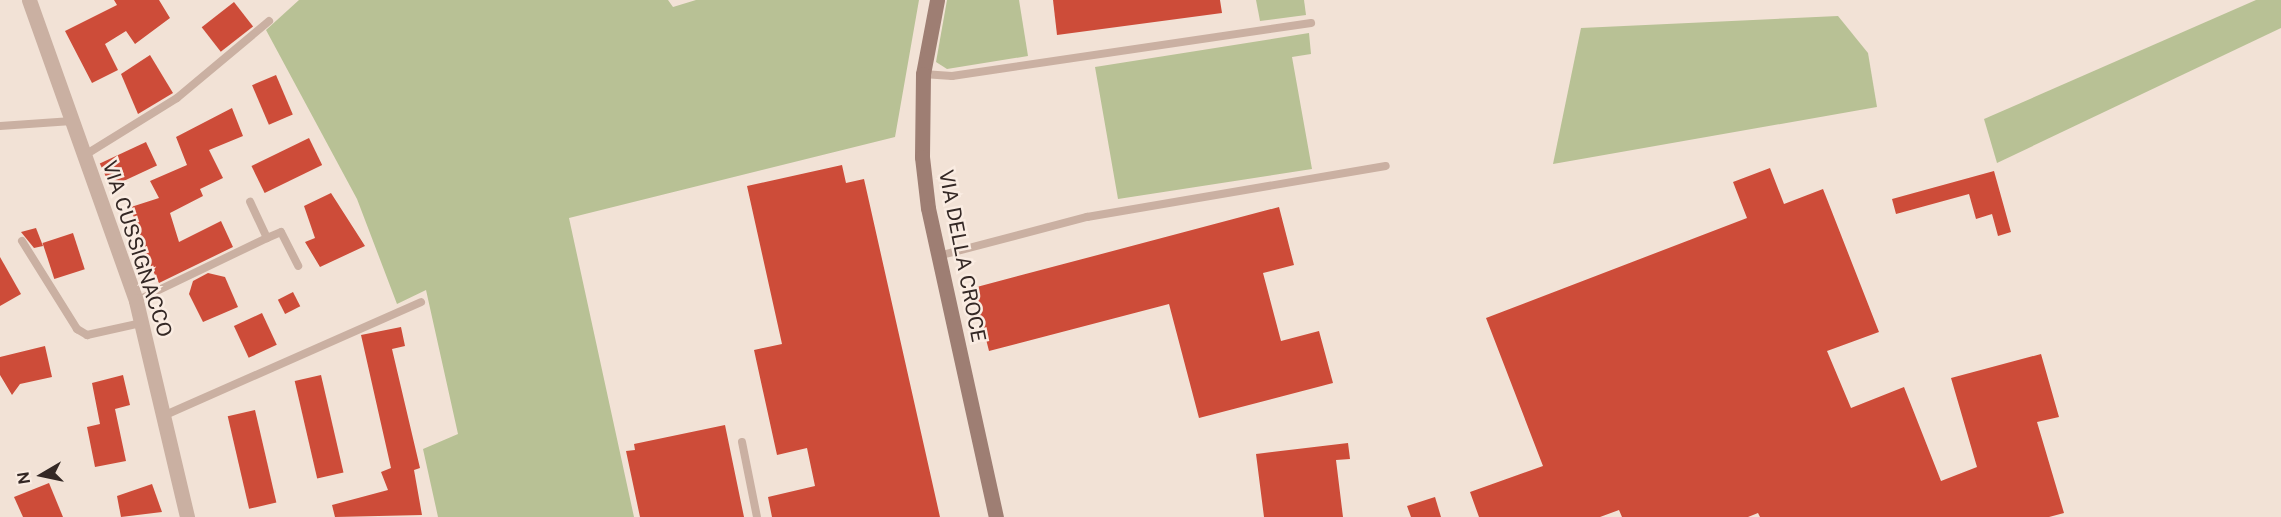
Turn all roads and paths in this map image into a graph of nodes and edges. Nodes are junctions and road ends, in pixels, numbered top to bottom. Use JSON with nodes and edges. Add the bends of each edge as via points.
{"nodes":[{"id":1,"x":29,"y":0,"type":"edge"},
{"id":2,"x":937,"y":0,"type":"edge"},
{"id":3,"x":269,"y":21,"type":"dead end"},
{"id":4,"x":1311,"y":23,"type":"dead end"},
{"id":5,"x":923,"y":74,"type":"junction"},
{"id":6,"x":72,"y":122,"type":"junction"},
{"id":7,"x":0,"y":126,"type":"edge"},
{"id":8,"x":85,"y":155,"type":"junction"},
{"id":9,"x":1386,"y":166,"type":"dead end"},
{"id":10,"x":250,"y":202,"type":"dead end"},
{"id":11,"x":267,"y":238,"type":"junction"},
{"id":12,"x":22,"y":241,"type":"dead end"},
{"id":13,"x":938,"y":256,"type":"junction"},
{"id":14,"x":298,"y":266,"type":"dead end"},
{"id":15,"x":136,"y":301,"type":"junction"},
{"id":16,"x":421,"y":302,"type":"dead end"},
{"id":17,"x":141,"y":323,"type":"junction"},
{"id":18,"x":164,"y":416,"type":"junction"},
{"id":19,"x":742,"y":442,"type":"dead end"},
{"id":20,"x":187,"y":517,"type":"edge"},
{"id":21,"x":758,"y":517,"type":"edge"},
{"id":22,"x":996,"y":517,"type":"edge"}],
"edges":[{"from":1,"to":6,"type":"street","name":"VIA CUSSIGNACCO"},
{"from":2,"to":5,"type":"main road","name":"VIA DELLA CROCE"},
{"from":3,"to":8,"type":"lane","via":[[177,98]]},
{"from":4,"to":5,"type":"lane","via":[[952,76]]},
{"from":5,"to":13,"type":"main road","name":"VIA DELLA CROCE","via":[[922,157]]},
{"from":6,"to":7,"type":"lane"},
{"from":6,"to":8,"type":"street","name":"VIA CUSSIGNACCO"},
{"from":8,"to":15,"type":"street","name":"VIA CUSSIGNACCO"},
{"from":9,"to":13,"type":"lane","via":[[1087,217]]},
{"from":10,"to":11,"type":"lane"},
{"from":11,"to":14,"type":"lane","via":[[281,232]]},
{"from":11,"to":15,"type":"lane"},
{"from":12,"to":17,"type":"lane","via":[[77,328],[87,335]]},
{"from":13,"to":22,"type":"main road","name":"VIA DELLA CROCE"},
{"from":15,"to":17,"type":"street","name":"VIA CUSSIGNACCO"},
{"from":16,"to":18,"type":"lane"},
{"from":17,"to":18,"type":"street","name":"VIA CUSSIGNACCO"},
{"from":18,"to":20,"type":"street","name":"VIA CUSSIGNACCO"},
{"from":19,"to":21,"type":"lane"}]}
